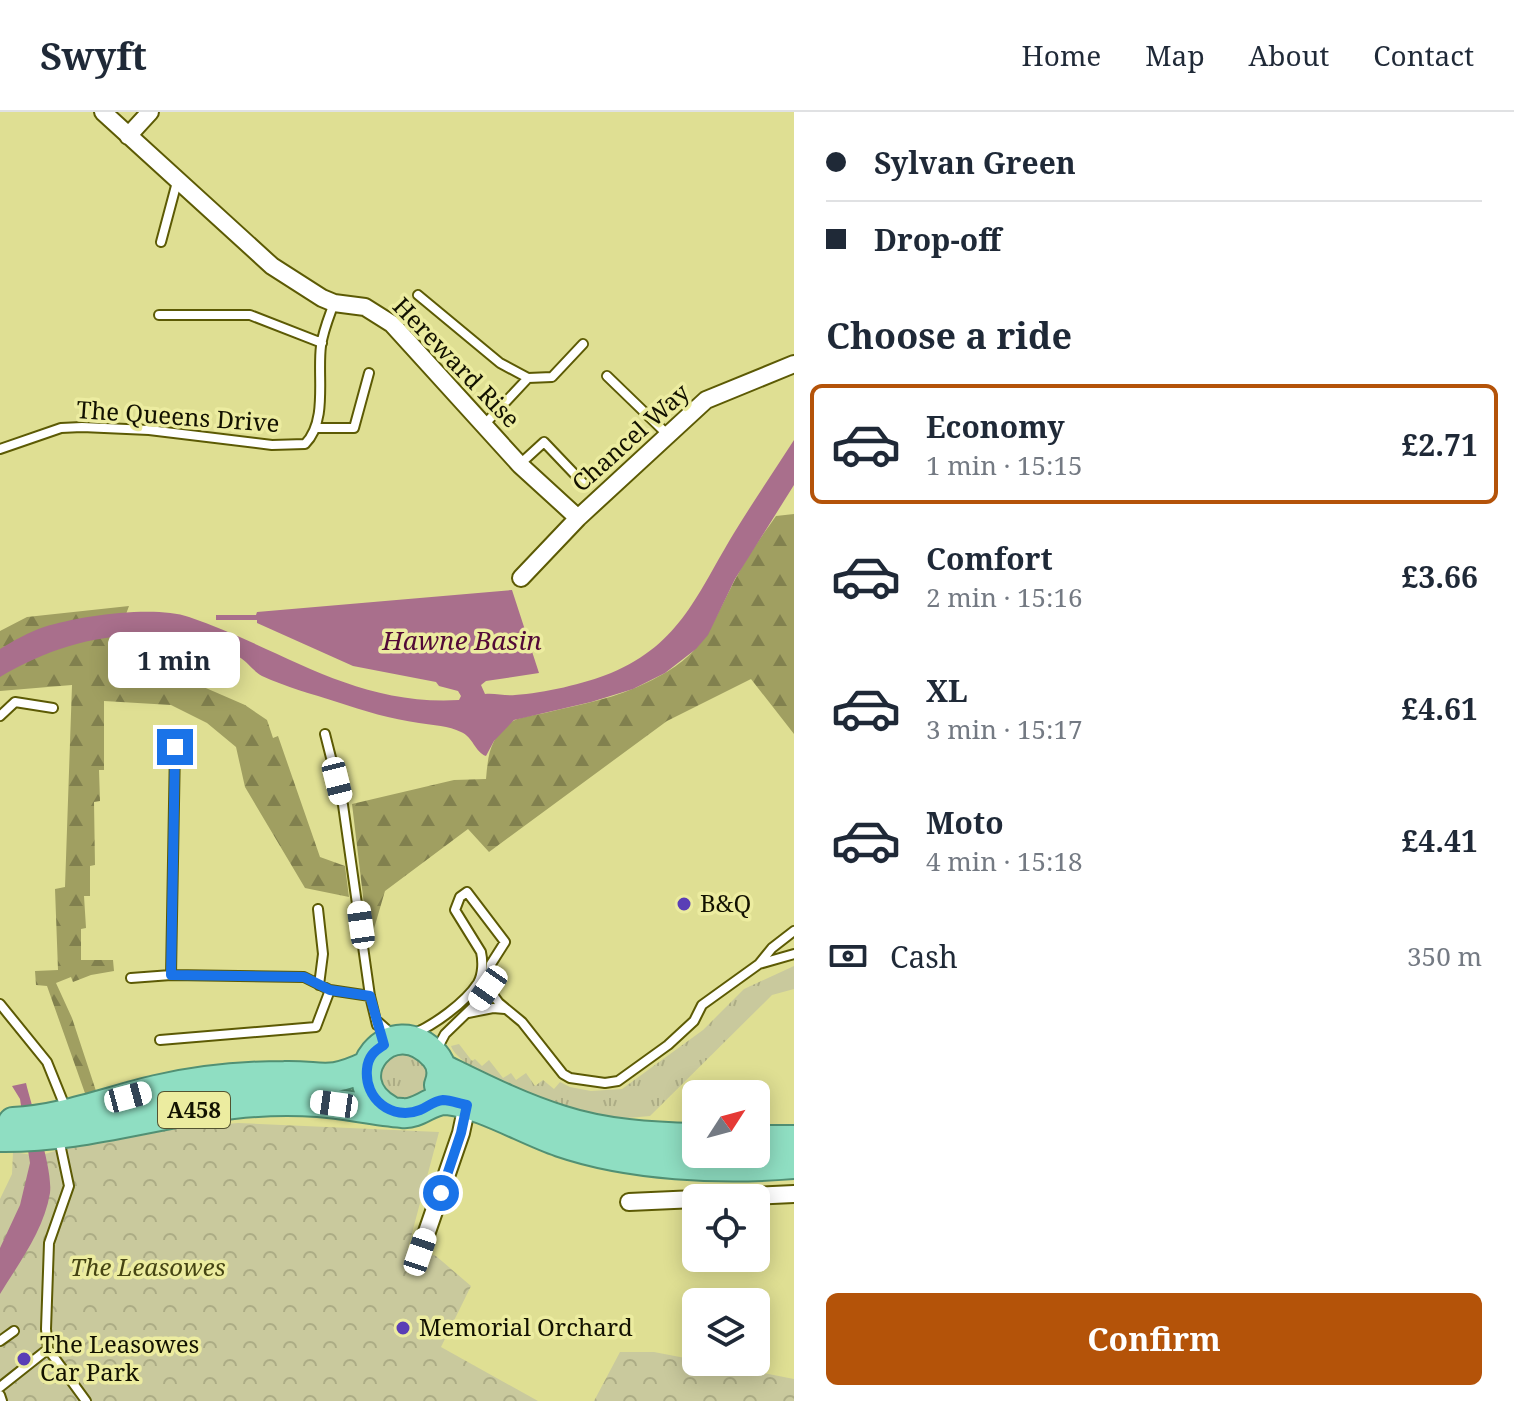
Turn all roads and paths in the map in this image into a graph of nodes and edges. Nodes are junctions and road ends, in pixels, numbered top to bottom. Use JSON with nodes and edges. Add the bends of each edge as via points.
{"nodes":[{"id":1,"x":103,"y":112,"type":"edge"},
{"id":2,"x":150,"y":112,"type":"edge"},
{"id":3,"x":128,"y":136,"type":"junction"},
{"id":4,"x":177,"y":182,"type":"junction"},
{"id":5,"x":161,"y":242,"type":"dead end"},
{"id":6,"x":418,"y":295,"type":"dead end"},
{"id":7,"x":334,"y":303,"type":"junction"},
{"id":8,"x":159,"y":315,"type":"dead end"},
{"id":9,"x":322,"y":343,"type":"junction"},
{"id":10,"x":583,"y":344,"type":"dead end"},
{"id":11,"x":794,"y":364,"type":"edge"},
{"id":12,"x":369,"y":373,"type":"dead end"},
{"id":13,"x":607,"y":376,"type":"dead end"},
{"id":14,"x":528,"y":378,"type":"junction"},
{"id":15,"x":483,"y":426,"type":"junction"},
{"id":16,"x":315,"y":428,"type":"junction"},
{"id":17,"x":668,"y":435,"type":"junction"},
{"id":18,"x":0,"y":449,"type":"edge"},
{"id":19,"x":520,"y":465,"type":"junction"},
{"id":20,"x":584,"y":484,"type":"dead end"},
{"id":21,"x":578,"y":518,"type":"junction"},
{"id":22,"x":521,"y":578,"type":"dead end"},
{"id":23,"x":53,"y":708,"type":"dead end"},
{"id":24,"x":0,"y":716,"type":"edge"},
{"id":25,"x":325,"y":734,"type":"dead end"},
{"id":26,"x":175,"y":747,"type":"dead end"},
{"id":27,"x":318,"y":909,"type":"dead end"},
{"id":28,"x":794,"y":931,"type":"edge"},
{"id":29,"x":794,"y":954,"type":"edge"},
{"id":30,"x":759,"y":964,"type":"junction"},
{"id":31,"x":171,"y":975,"type":"junction"},
{"id":32,"x":131,"y":978,"type":"dead end"},
{"id":33,"x":319,"y":985,"type":"junction"},
{"id":34,"x":488,"y":988,"type":"junction"},
{"id":35,"x":330,"y":990,"type":"junction"},
{"id":36,"x":370,"y":996,"type":"junction"},
{"id":37,"x":0,"y":1004,"type":"edge"},
{"id":38,"x":506,"y":1010,"type":"junction"},
{"id":39,"x":468,"y":1013,"type":"junction"},
{"id":40,"x":160,"y":1040,"type":"dead end"},
{"id":41,"x":381,"y":1043,"type":"junction"},
{"id":42,"x":438,"y":1062,"type":"junction"},
{"id":43,"x":431,"y":1103,"type":"junction"},
{"id":44,"x":467,"y":1105,"type":"junction"},
{"id":45,"x":389,"y":1110,"type":"junction"},
{"id":46,"x":0,"y":1122,"type":"edge"},
{"id":47,"x":508,"y":1122,"type":"junction"},
{"id":48,"x":63,"y":1124,"type":"junction"},
{"id":49,"x":461,"y":1133,"type":"junction"},
{"id":50,"x":0,"y":1137,"type":"edge"},
{"id":51,"x":682,"y":1137,"type":"edge"},
{"id":52,"x":770,"y":1140,"type":"edge"},
{"id":53,"x":794,"y":1140,"type":"edge"},
{"id":54,"x":794,"y":1164,"type":"edge"},
{"id":55,"x":794,"y":1194,"type":"edge"},
{"id":56,"x":770,"y":1195,"type":"edge"},
{"id":57,"x":682,"y":1200,"type":"edge"},
{"id":58,"x":629,"y":1202,"type":"dead end"},
{"id":59,"x":420,"y":1252,"type":"dead end"},
{"id":60,"x":14,"y":1331,"type":"dead end"},
{"id":61,"x":0,"y":1341,"type":"edge"},
{"id":62,"x":48,"y":1349,"type":"junction"},
{"id":63,"x":0,"y":1387,"type":"edge"},
{"id":64,"x":0,"y":1395,"type":"edge"},
{"id":65,"x":2,"y":1401,"type":"edge"},
{"id":66,"x":86,"y":1401,"type":"edge"}],
"edges":[{"from":1,"to":3,"type":"street","name":"Hereward Rise"},
{"from":2,"to":3,"type":"street"},
{"from":3,"to":4,"type":"street","name":"Hereward Rise"},
{"from":4,"to":5,"type":"lane"},
{"from":4,"to":7,"type":"street","name":"Hereward Rise","via":[[272,266]]},
{"from":6,"to":14,"type":"lane","via":[[500,363]]},
{"from":7,"to":9,"type":"lane","name":"The Queens Drive"},
{"from":7,"to":15,"type":"street","name":"Hereward Rise","via":[[365,307],[392,324]]},
{"from":8,"to":9,"type":"lane","via":[[250,315]]},
{"from":9,"to":16,"type":"lane","name":"The Queens Drive"},
{"from":10,"to":14,"type":"lane","via":[[552,377]]},
{"from":11,"to":17,"type":"street","name":"Chancel Way","via":[[706,400]]},
{"from":12,"to":16,"type":"lane","via":[[354,428]]},
{"from":13,"to":17,"type":"lane"},
{"from":14,"to":15,"type":"lane"},
{"from":15,"to":19,"type":"street","name":"Hereward Rise"},
{"from":16,"to":18,"type":"lane","name":"The Queens Drive","via":[[305,444],[297,445],[149,430],[61,428]]},
{"from":17,"to":21,"type":"street","name":"Chancel Way"},
{"from":19,"to":20,"type":"lane","via":[[544,442]]},
{"from":19,"to":21,"type":"street","name":"Hereward Rise"},
{"from":21,"to":22,"type":"street","name":"Chancel Way"},
{"from":23,"to":24,"type":"lane","via":[[15,702]]},
{"from":25,"to":36,"type":"lane","via":[[343,805]]},
{"from":26,"to":31,"type":"lane"},
{"from":27,"to":33,"type":"lane","via":[[323,954]]},
{"from":28,"to":30,"type":"lane"},
{"from":29,"to":30,"type":"lane"},
{"from":30,"to":38,"type":"lane","via":[[702,1005],[694,1021],[668,1045],[612,1083],[563,1074]]},
{"from":31,"to":32,"type":"lane"},
{"from":31,"to":33,"type":"lane","via":[[304,977]]},
{"from":33,"to":35,"type":"lane"},
{"from":34,"to":38,"type":"lane"},
{"from":34,"to":39,"type":"lane"},
{"from":34,"to":41,"type":"lane","via":[[491,964],[505,942],[467,892],[455,910],[481,952],[479,981],[431,1023]]},
{"from":35,"to":36,"type":"lane"},
{"from":35,"to":40,"type":"lane","via":[[316,1027]]},
{"from":36,"to":41,"type":"lane"},
{"from":37,"to":48,"type":"lane","via":[[47,1062]]},
{"from":38,"to":39,"type":"lane"},
{"from":39,"to":42,"type":"lane","via":[[445,1034],[436,1051]]},
{"from":41,"to":42,"type":"highway","via":[[416,1041]]},
{"from":41,"to":45,"type":"highway","via":[[371,1093]]},
{"from":41,"to":48,"type":"highway","number":"A458","via":[[344,1077],[202,1081]]},
{"from":42,"to":43,"type":"highway","via":[[441,1080]]},
{"from":42,"to":51,"type":"highway","via":[[498,1096],[561,1121],[628,1134]]},
{"from":43,"to":44,"type":"highway","number":"A458"},
{"from":43,"to":45,"type":"highway","number":"A458","via":[[409,1113]]},
{"from":44,"to":47,"type":"highway","number":"A458"},
{"from":44,"to":49,"type":"street"},
{"from":45,"to":48,"type":"highway","number":"A458","via":[[316,1102],[233,1104]]},
{"from":46,"to":48,"type":"highway","number":"A458"},
{"from":47,"to":49,"type":"street","via":[[480,1123]]},
{"from":47,"to":54,"type":"highway","number":"A458","via":[[563,1143],[623,1157],[690,1164]]},
{"from":48,"to":50,"type":"highway","number":"A458"},
{"from":48,"to":62,"type":"lane","via":[[69,1186],[49,1243]]},
{"from":49,"to":59,"type":"street"},
{"from":52,"to":53,"type":"highway"},
{"from":55,"to":56,"type":"street"},
{"from":57,"to":58,"type":"street"},
{"from":60,"to":61,"type":"lane"},
{"from":62,"to":63,"type":"lane"},
{"from":62,"to":66,"type":"lane"},
{"from":64,"to":65,"type":"lane"}]}
